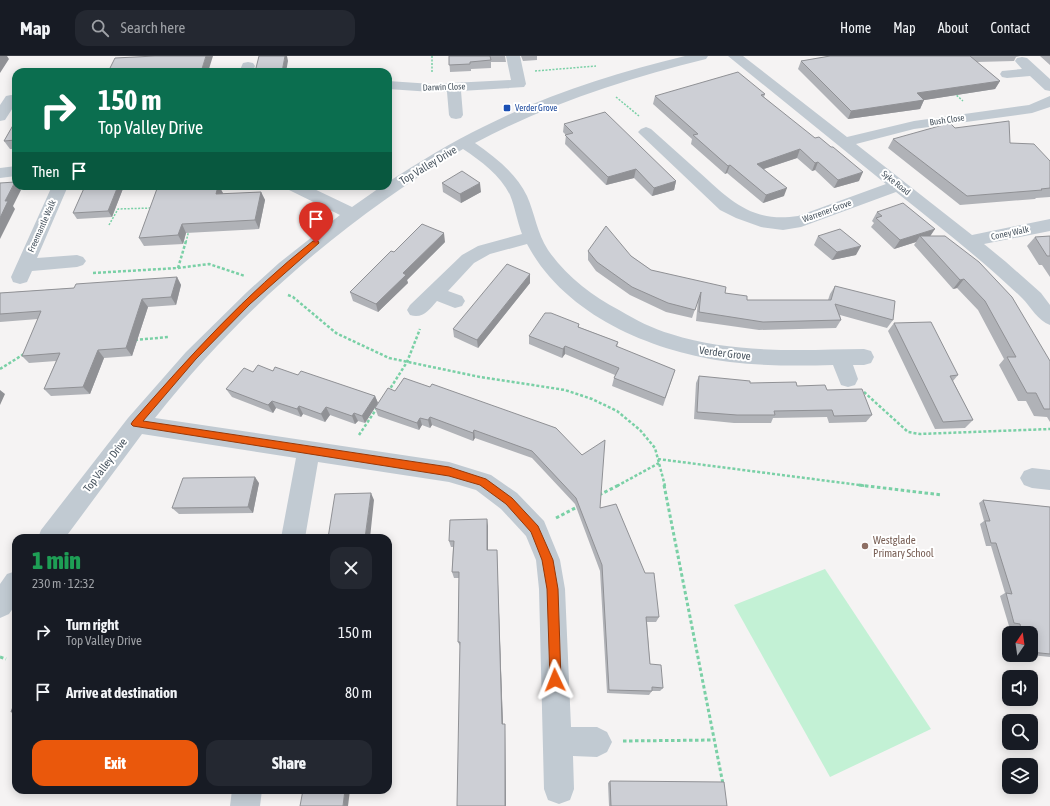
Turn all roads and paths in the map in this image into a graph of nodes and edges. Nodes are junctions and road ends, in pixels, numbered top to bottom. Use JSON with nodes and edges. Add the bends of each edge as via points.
{"nodes":[{"id":1,"x":513,"y":56,"type":"edge"},
{"id":2,"x":701,"y":56,"type":"edge"},
{"id":3,"x":735,"y":56,"type":"edge"},
{"id":4,"x":1022,"y":61,"type":"dead end"},
{"id":5,"x":597,"y":66,"type":"dead end"},
{"id":6,"x":1033,"y":72,"type":"junction"},
{"id":7,"x":1007,"y":74,"type":"dead end"},
{"id":8,"x":518,"y":78,"type":"junction"},
{"id":9,"x":392,"y":85,"type":"edge"},
{"id":10,"x":454,"y":87,"type":"junction"},
{"id":11,"x":1050,"y":87,"type":"edge"},
{"id":12,"x":950,"y":89,"type":"edge"},
{"id":13,"x":616,"y":97,"type":"dead end"},
{"id":14,"x":9,"y":99,"type":"edge"},
{"id":15,"x":1050,"y":100,"type":"edge"},
{"id":16,"x":966,"y":103,"type":"dead end"},
{"id":17,"x":456,"y":115,"type":"dead end"},
{"id":18,"x":0,"y":117,"type":"edge"},
{"id":19,"x":646,"y":132,"type":"joint"},
{"id":20,"x":676,"y":140,"type":"dead end"},
{"id":21,"x":844,"y":142,"type":"junction"},
{"id":22,"x":464,"y":143,"type":"junction"},
{"id":23,"x":660,"y":145,"type":"junction"},
{"id":24,"x":12,"y":172,"type":"edge"},
{"id":25,"x":0,"y":173,"type":"edge"},
{"id":26,"x":898,"y":185,"type":"junction"},
{"id":27,"x":392,"y":187,"type":"edge"},
{"id":28,"x":58,"y":190,"type":"edge"},
{"id":29,"x":303,"y":190,"type":"edge"},
{"id":30,"x":387,"y":190,"type":"edge"},
{"id":31,"x":157,"y":207,"type":"edge"},
{"id":32,"x":352,"y":214,"type":"junction"},
{"id":33,"x":109,"y":225,"type":"dead end"},
{"id":34,"x":1050,"y":225,"type":"edge"},
{"id":35,"x":190,"y":226,"type":"edge"},
{"id":36,"x":532,"y":237,"type":"junction"},
{"id":37,"x":969,"y":241,"type":"junction"},
{"id":38,"x":77,"y":261,"type":"joint"},
{"id":39,"x":178,"y":268,"type":"junction"},
{"id":40,"x":247,"y":277,"type":"dead end"},
{"id":41,"x":435,"y":292,"type":"junction"},
{"id":42,"x":286,"y":294,"type":"dead end"},
{"id":43,"x":455,"y":301,"type":"dead end"},
{"id":44,"x":1050,"y":318,"type":"edge"},
{"id":45,"x":419,"y":319,"type":"joint"},
{"id":46,"x":168,"y":337,"type":"dead end"},
{"id":47,"x":129,"y":340,"type":"edge"},
{"id":48,"x":29,"y":350,"type":"edge"},
{"id":49,"x":840,"y":357,"type":"junction"},
{"id":50,"x":864,"y":357,"type":"dead end"},
{"id":51,"x":407,"y":362,"type":"junction"},
{"id":52,"x":0,"y":369,"type":"edge"},
{"id":53,"x":848,"y":379,"type":"joint"},
{"id":54,"x":387,"y":393,"type":"edge"},
{"id":55,"x":379,"y":406,"type":"edge"},
{"id":56,"x":136,"y":424,"type":"junction"},
{"id":57,"x":1050,"y":429,"type":"edge"},
{"id":58,"x":308,"y":450,"type":"junction"},
{"id":59,"x":346,"y":456,"type":"junction"},
{"id":60,"x":658,"y":459,"type":"junction"},
{"id":61,"x":659,"y":463,"type":"junction"},
{"id":62,"x":942,"y":495,"type":"dead end"},
{"id":63,"x":597,"y":496,"type":"edge"},
{"id":64,"x":583,"y":504,"type":"edge"},
{"id":65,"x":535,"y":529,"type":"junction"},
{"id":66,"x":53,"y":534,"type":"edge"},
{"id":67,"x":293,"y":534,"type":"edge"},
{"id":68,"x":12,"y":588,"type":"edge"},
{"id":69,"x":0,"y":604,"type":"edge"},
{"id":70,"x":0,"y":657,"type":"edge"},
{"id":71,"x":6,"y":659,"type":"dead end"},
{"id":72,"x":715,"y":740,"type":"junction"},
{"id":73,"x":557,"y":741,"type":"junction"},
{"id":74,"x":597,"y":742,"type":"joint"},
{"id":75,"x":559,"y":789,"type":"dead end"},
{"id":76,"x":724,"y":791,"type":"edge"},
{"id":77,"x":246,"y":794,"type":"edge"},
{"id":78,"x":244,"y":806,"type":"edge"}],
"edges":[{"from":1,"to":8,"type":"street"},
{"from":2,"to":22,"type":"street","name":"Top Valley Drive","via":[[578,92]]},
{"from":3,"to":21,"type":"street","name":"Syke Road"},
{"from":4,"to":6,"type":"street"},
{"from":5,"to":8,"type":"path"},
{"from":6,"to":7,"type":"street"},
{"from":6,"to":11,"type":"street"},
{"from":8,"to":10,"type":"street","name":"Darwin Close","via":[[500,89]]},
{"from":9,"to":10,"type":"street","name":"Darwin Close"},
{"from":10,"to":17,"type":"street"},
{"from":12,"to":16,"type":"path"},
{"from":13,"to":19,"type":"path","via":[[652,127]]},
{"from":14,"to":18,"type":"street"},
{"from":15,"to":21,"type":"street","name":"Bush Close","via":[[1032,109],[914,125]]},
{"from":19,"to":23,"type":"street","name":"Warrener Grove"},
{"from":20,"to":23,"type":"street"},
{"from":21,"to":26,"type":"street","name":"Syke Road"},
{"from":22,"to":27,"type":"street","name":"Top Valley Drive"},
{"from":22,"to":36,"type":"street","name":"Verder Grove","via":[[484,156],[511,184],[518,195]]},
{"from":23,"to":26,"type":"street","name":"Warrener Grove","via":[[726,206],[761,221],[783,224],[801,221]]},
{"from":24,"to":25,"type":"street"},
{"from":26,"to":37,"type":"street","name":"Syke Road"},
{"from":28,"to":38,"type":"street","name":"Freemantle Walk","via":[[22,271]]},
{"from":29,"to":32,"type":"street"},
{"from":30,"to":32,"type":"street","name":"Top Valley Drive"},
{"from":31,"to":33,"type":"path","via":[[118,209]]},
{"from":32,"to":56,"type":"street","name":"Top Valley Drive","via":[[291,262],[248,302],[193,357]]},
{"from":34,"to":37,"type":"street","name":"Coney Walk"},
{"from":35,"to":39,"type":"path"},
{"from":36,"to":41,"type":"street","via":[[484,250],[468,259]]},
{"from":36,"to":49,"type":"street","name":"Verder Grove","via":[[551,266],[589,301],[621,322],[663,340],[699,350],[732,355],[766,358]]},
{"from":37,"to":44,"type":"street","name":"Syke Road","via":[[1034,298]]},
{"from":38,"to":39,"type":"path","via":[[75,274]]},
{"from":39,"to":40,"type":"path","via":[[209,264]]},
{"from":41,"to":43,"type":"street"},
{"from":41,"to":45,"type":"street"},
{"from":42,"to":51,"type":"path","via":[[336,333],[388,358]]},
{"from":45,"to":51,"type":"path"},
{"from":46,"to":47,"type":"path"},
{"from":48,"to":52,"type":"path"},
{"from":49,"to":50,"type":"street","name":"Verder Grove"},
{"from":49,"to":53,"type":"street"},
{"from":51,"to":54,"type":"path"},
{"from":51,"to":60,"type":"path","via":[[480,377],[565,390],[592,399],[617,411],[640,430],[655,448]]},
{"from":53,"to":57,"type":"path","via":[[908,432]]},
{"from":55,"to":59,"type":"path"},
{"from":56,"to":58,"type":"street"},
{"from":56,"to":66,"type":"street","name":"Top Valley Drive"},
{"from":58,"to":59,"type":"street"},
{"from":58,"to":67,"type":"street"},
{"from":59,"to":65,"type":"street","via":[[449,472],[483,482],[509,501]]},
{"from":60,"to":61,"type":"path"},
{"from":60,"to":62,"type":"path"},
{"from":61,"to":63,"type":"path"},
{"from":61,"to":72,"type":"path"},
{"from":64,"to":65,"type":"path"},
{"from":65,"to":73,"type":"street","via":[[548,560],[552,589]]},
{"from":68,"to":69,"type":"street"},
{"from":70,"to":71,"type":"path"},
{"from":72,"to":74,"type":"path"},
{"from":72,"to":76,"type":"path"},
{"from":73,"to":74,"type":"street"},
{"from":73,"to":75,"type":"street"},
{"from":77,"to":78,"type":"street"}]}
